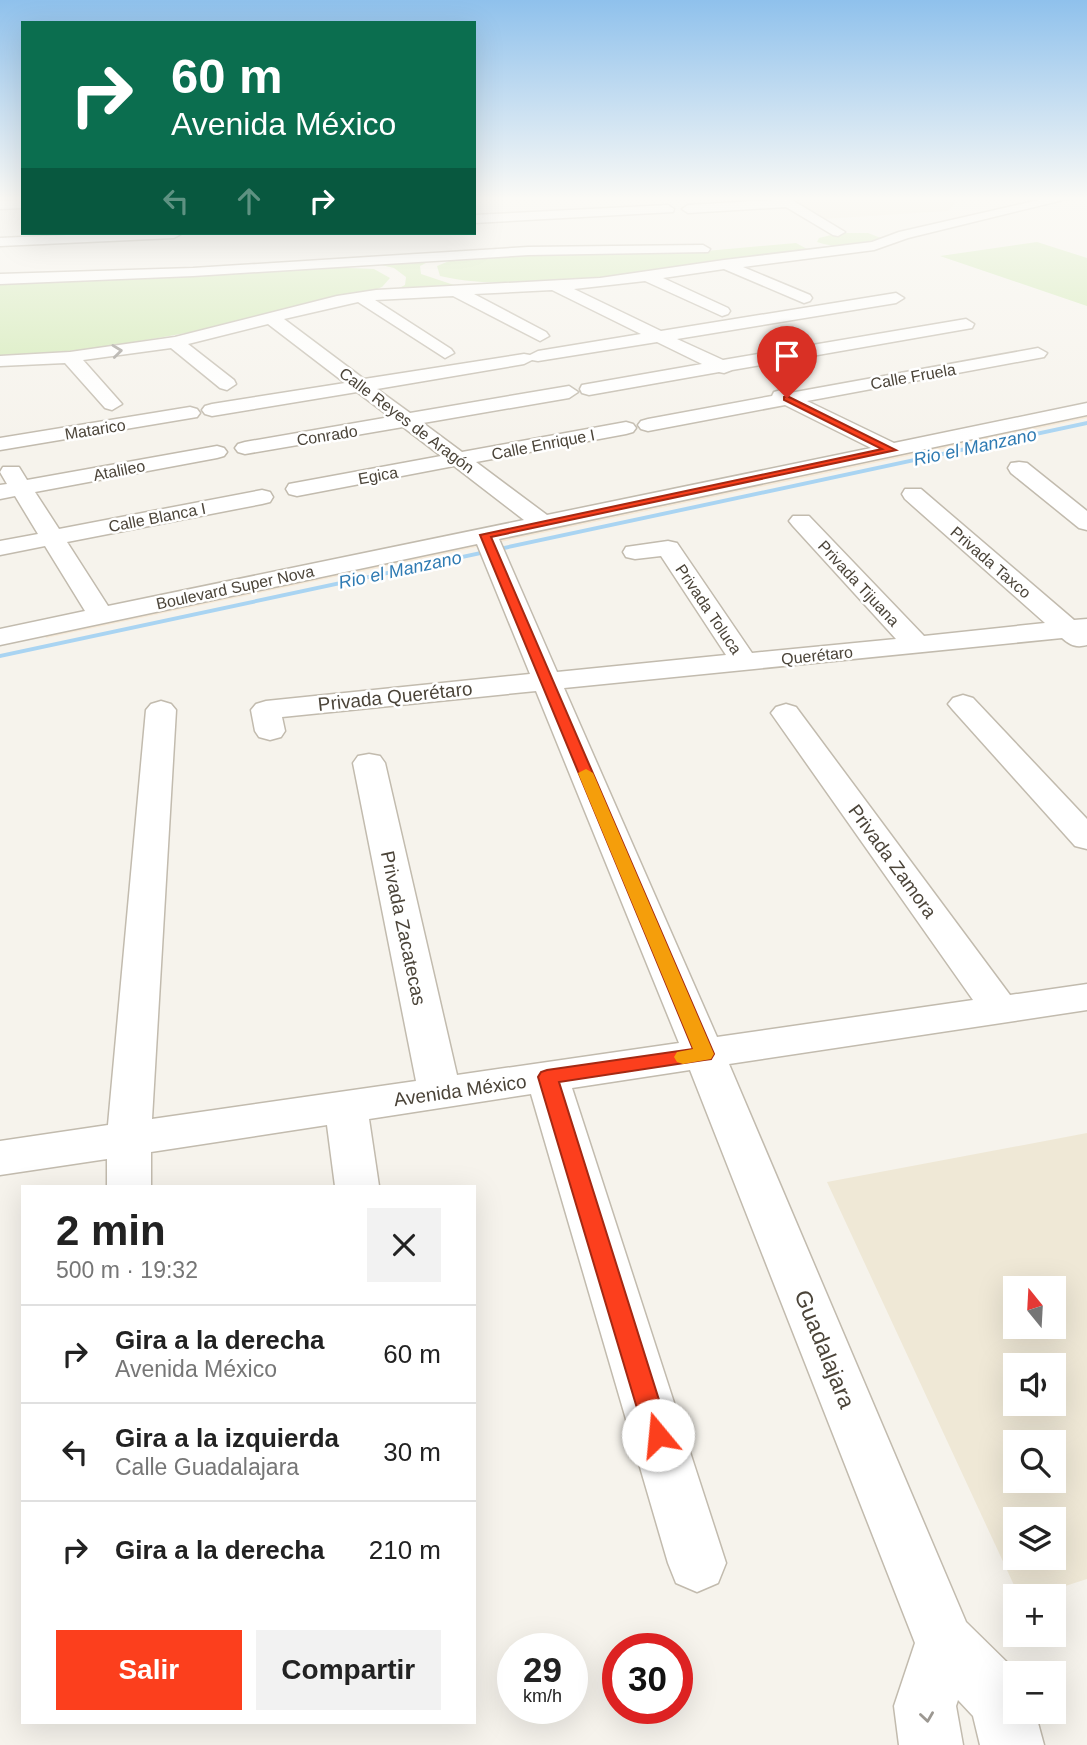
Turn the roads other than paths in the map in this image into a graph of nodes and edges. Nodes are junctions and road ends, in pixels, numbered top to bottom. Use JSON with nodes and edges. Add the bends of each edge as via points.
{"nodes":[{"id":1,"x":399,"y":278,"type":"edge"},
{"id":2,"x":436,"y":278,"type":"edge"},
{"id":3,"x":625,"y":278,"type":"edge"},
{"id":4,"x":651,"y":278,"type":"edge"},
{"id":5,"x":758,"y":278,"type":"edge"},
{"id":6,"x":558,"y":286,"type":"junction"},
{"id":7,"x":453,"y":289,"type":"junction"},
{"id":8,"x":496,"y":289,"type":"junction"},
{"id":9,"x":369,"y":297,"type":"junction"},
{"id":10,"x":804,"y":298,"type":"dead end"},
{"id":11,"x":896,"y":298,"type":"dead end"},
{"id":12,"x":722,"y":311,"type":"dead end"},
{"id":13,"x":271,"y":318,"type":"junction"},
{"id":14,"x":966,"y":324,"type":"dead end"},
{"id":15,"x":540,"y":336,"type":"dead end"},
{"id":16,"x":660,"y":337,"type":"junction"},
{"id":17,"x":175,"y":342,"type":"junction"},
{"id":18,"x":445,"y":353,"type":"dead end"},
{"id":19,"x":1038,"y":353,"type":"dead end"},
{"id":20,"x":70,"y":357,"type":"junction"},
{"id":21,"x":0,"y":361,"type":"edge"},
{"id":22,"x":721,"y":366,"type":"junction"},
{"id":23,"x":228,"y":384,"type":"dead end"},
{"id":24,"x":362,"y":386,"type":"junction"},
{"id":25,"x":787,"y":398,"type":"junction"},
{"id":26,"x":1087,"y":398,"type":"edge"},
{"id":27,"x":112,"y":404,"type":"dead end"},
{"id":28,"x":1087,"y":409,"type":"edge"},
{"id":29,"x":212,"y":410,"type":"dead end"},
{"id":30,"x":190,"y":413,"type":"dead end"},
{"id":31,"x":409,"y":421,"type":"junction"},
{"id":32,"x":648,"y":425,"type":"dead end"},
{"id":33,"x":626,"y":428,"type":"dead end"},
{"id":34,"x":0,"y":444,"type":"edge"},
{"id":35,"x":884,"y":446,"type":"junction"},
{"id":36,"x":245,"y":449,"type":"dead end"},
{"id":37,"x":218,"y":452,"type":"dead end"},
{"id":38,"x":0,"y":454,"type":"edge"},
{"id":39,"x":460,"y":460,"type":"junction"},
{"id":40,"x":1019,"y":468,"type":"dead end"},
{"id":41,"x":297,"y":489,"type":"dead end"},
{"id":42,"x":11,"y":490,"type":"edge"},
{"id":43,"x":913,"y":494,"type":"dead end"},
{"id":44,"x":262,"y":497,"type":"dead end"},
{"id":45,"x":536,"y":518,"type":"junction"},
{"id":46,"x":801,"y":521,"type":"dead end"},
{"id":47,"x":1087,"y":523,"type":"edge"},
{"id":48,"x":52,"y":538,"type":"junction"},
{"id":49,"x":489,"y":545,"type":"junction"},
{"id":50,"x":0,"y":548,"type":"edge"},
{"id":51,"x":635,"y":552,"type":"dead end"},
{"id":52,"x":96,"y":609,"type":"junction"},
{"id":53,"x":0,"y":620,"type":"edge"},
{"id":54,"x":1081,"y":634,"type":"edge"},
{"id":55,"x":0,"y":637,"type":"edge"},
{"id":56,"x":917,"y":645,"type":"junction"},
{"id":57,"x":745,"y":663,"type":"junction"},
{"id":58,"x":546,"y":679,"type":"junction"},
{"id":59,"x":963,"y":704,"type":"dead end"},
{"id":60,"x":161,"y":710,"type":"dead end"},
{"id":61,"x":786,"y":713,"type":"dead end"},
{"id":62,"x":270,"y":731,"type":"dead end"},
{"id":63,"x":369,"y":763,"type":"dead end"},
{"id":64,"x":1087,"y":839,"type":"edge"},
{"id":65,"x":1087,"y":997,"type":"edge"},
{"id":66,"x":1000,"y":1010,"type":"junction"},
{"id":67,"x":704,"y":1054,"type":"junction"},
{"id":68,"x":547,"y":1077,"type":"junction"},
{"id":69,"x":440,"y":1093,"type":"junction"},
{"id":70,"x":346,"y":1107,"type":"junction"},
{"id":71,"x":129,"y":1139,"type":"junction"},
{"id":72,"x":0,"y":1158,"type":"edge"},
{"id":73,"x":129,"y":1185,"type":"edge"},
{"id":74,"x":357,"y":1185,"type":"edge"},
{"id":75,"x":697,"y":1563,"type":"dead end"},
{"id":76,"x":945,"y":1643,"type":"junction"},
{"id":77,"x":931,"y":1745,"type":"edge"},
{"id":78,"x":1012,"y":1745,"type":"edge"}],
"edges":[{"from":1,"to":9,"type":"street"},
{"from":2,"to":8,"type":"street"},
{"from":3,"to":6,"type":"street"},
{"from":4,"to":12,"type":"street"},
{"from":5,"to":10,"type":"street"},
{"from":6,"to":8,"type":"street"},
{"from":6,"to":16,"type":"street"},
{"from":7,"to":8,"type":"street"},
{"from":7,"to":9,"type":"street"},
{"from":7,"to":15,"type":"street"},
{"from":9,"to":13,"type":"street"},
{"from":9,"to":18,"type":"street"},
{"from":11,"to":16,"type":"street"},
{"from":13,"to":17,"type":"street"},
{"from":13,"to":24,"type":"street","name":"Calle Reyes de Aragón"},
{"from":14,"to":22,"type":"street","name":"Conrado"},
{"from":16,"to":22,"type":"street"},
{"from":16,"to":24,"type":"street"},
{"from":20,"to":17,"type":"street","one_way":true},
{"from":17,"to":23,"type":"street"},
{"from":19,"to":25,"type":"street","name":"Calle Fruela"},
{"from":20,"to":21,"type":"street"},
{"from":20,"to":27,"type":"street"},
{"from":22,"to":25,"type":"street"},
{"from":22,"to":31,"type":"street","name":"Conrado"},
{"from":24,"to":29,"type":"street"},
{"from":24,"to":31,"type":"street","name":"Calle Reyes de Aragón"},
{"from":25,"to":32,"type":"street","name":"Calle Fruela"},
{"from":25,"to":35,"type":"street"},
{"from":26,"to":35,"type":"street","name":"Boulevard Super Nova"},
{"from":28,"to":35,"type":"street","name":"Boulevard Super Nova"},
{"from":30,"to":34,"type":"street","name":"Matarico"},
{"from":31,"to":36,"type":"street","name":"Conrado"},
{"from":31,"to":39,"type":"street","name":"Calle Reyes de Aragón"},
{"from":33,"to":39,"type":"street","name":"Calle Enrique I"},
{"from":35,"to":45,"type":"street","name":"Boulevard Super Nova"},
{"from":37,"to":42,"type":"street","name":"Atalileo"},
{"from":38,"to":42,"type":"street"},
{"from":39,"to":41,"type":"street","name":"Egica"},
{"from":39,"to":45,"type":"street","name":"Calle Reyes de Aragón"},
{"from":40,"to":47,"type":"street"},
{"from":42,"to":48,"type":"street"},
{"from":43,"to":54,"type":"street","name":"Privada Taxco"},
{"from":44,"to":48,"type":"street","name":"Calle Blanca I"},
{"from":45,"to":49,"type":"street","name":"Boulevard Super Nova"},
{"from":45,"to":52,"type":"street","name":"Boulevard Super Nova"},
{"from":46,"to":56,"type":"street","name":"Privada Tijuana"},
{"from":48,"to":50,"type":"street","name":"Calle Blanca I"},
{"from":48,"to":52,"type":"street"},
{"from":49,"to":52,"type":"street","name":"Boulevard Super Nova"},
{"from":49,"to":58,"type":"street","name":"Guadalajara"},
{"from":51,"to":57,"type":"street","name":"Privada Toluca","via":[[668,548]]},
{"from":52,"to":53,"type":"street","name":"Boulevard Super Nova"},
{"from":52,"to":55,"type":"street","name":"Boulevard Super Nova"},
{"from":54,"to":56,"type":"street","name":"Querétaro"},
{"from":56,"to":57,"type":"street","name":"Querétaro"},
{"from":57,"to":58,"type":"street","name":"Querétaro"},
{"from":58,"to":62,"type":"street","name":"Privada Querétaro","via":[[266,710]]},
{"from":58,"to":67,"type":"street","name":"Guadalajara"},
{"from":59,"to":64,"type":"street"},
{"from":60,"to":71,"type":"street"},
{"from":61,"to":66,"type":"street","name":"Privada Zamora"},
{"from":63,"to":69,"type":"street","name":"Privada Zacatecas"},
{"from":65,"to":66,"type":"street","name":"Avenida México"},
{"from":66,"to":67,"type":"street","name":"Avenida México"},
{"from":67,"to":68,"type":"street","name":"Avenida México"},
{"from":67,"to":76,"type":"street","name":"Guadalajara"},
{"from":68,"to":69,"type":"street","name":"Avenida México"},
{"from":68,"to":75,"type":"street"},
{"from":69,"to":70,"type":"street","name":"Avenida México"},
{"from":70,"to":71,"type":"street","name":"Avenida México"},
{"from":70,"to":74,"type":"street"},
{"from":71,"to":72,"type":"street","name":"Avenida México"},
{"from":71,"to":73,"type":"street"},
{"from":76,"to":77,"type":"street","one_way":true,"via":[[925,1706]]},
{"from":76,"to":78,"type":"street","via":[[1001,1700]]}]}
